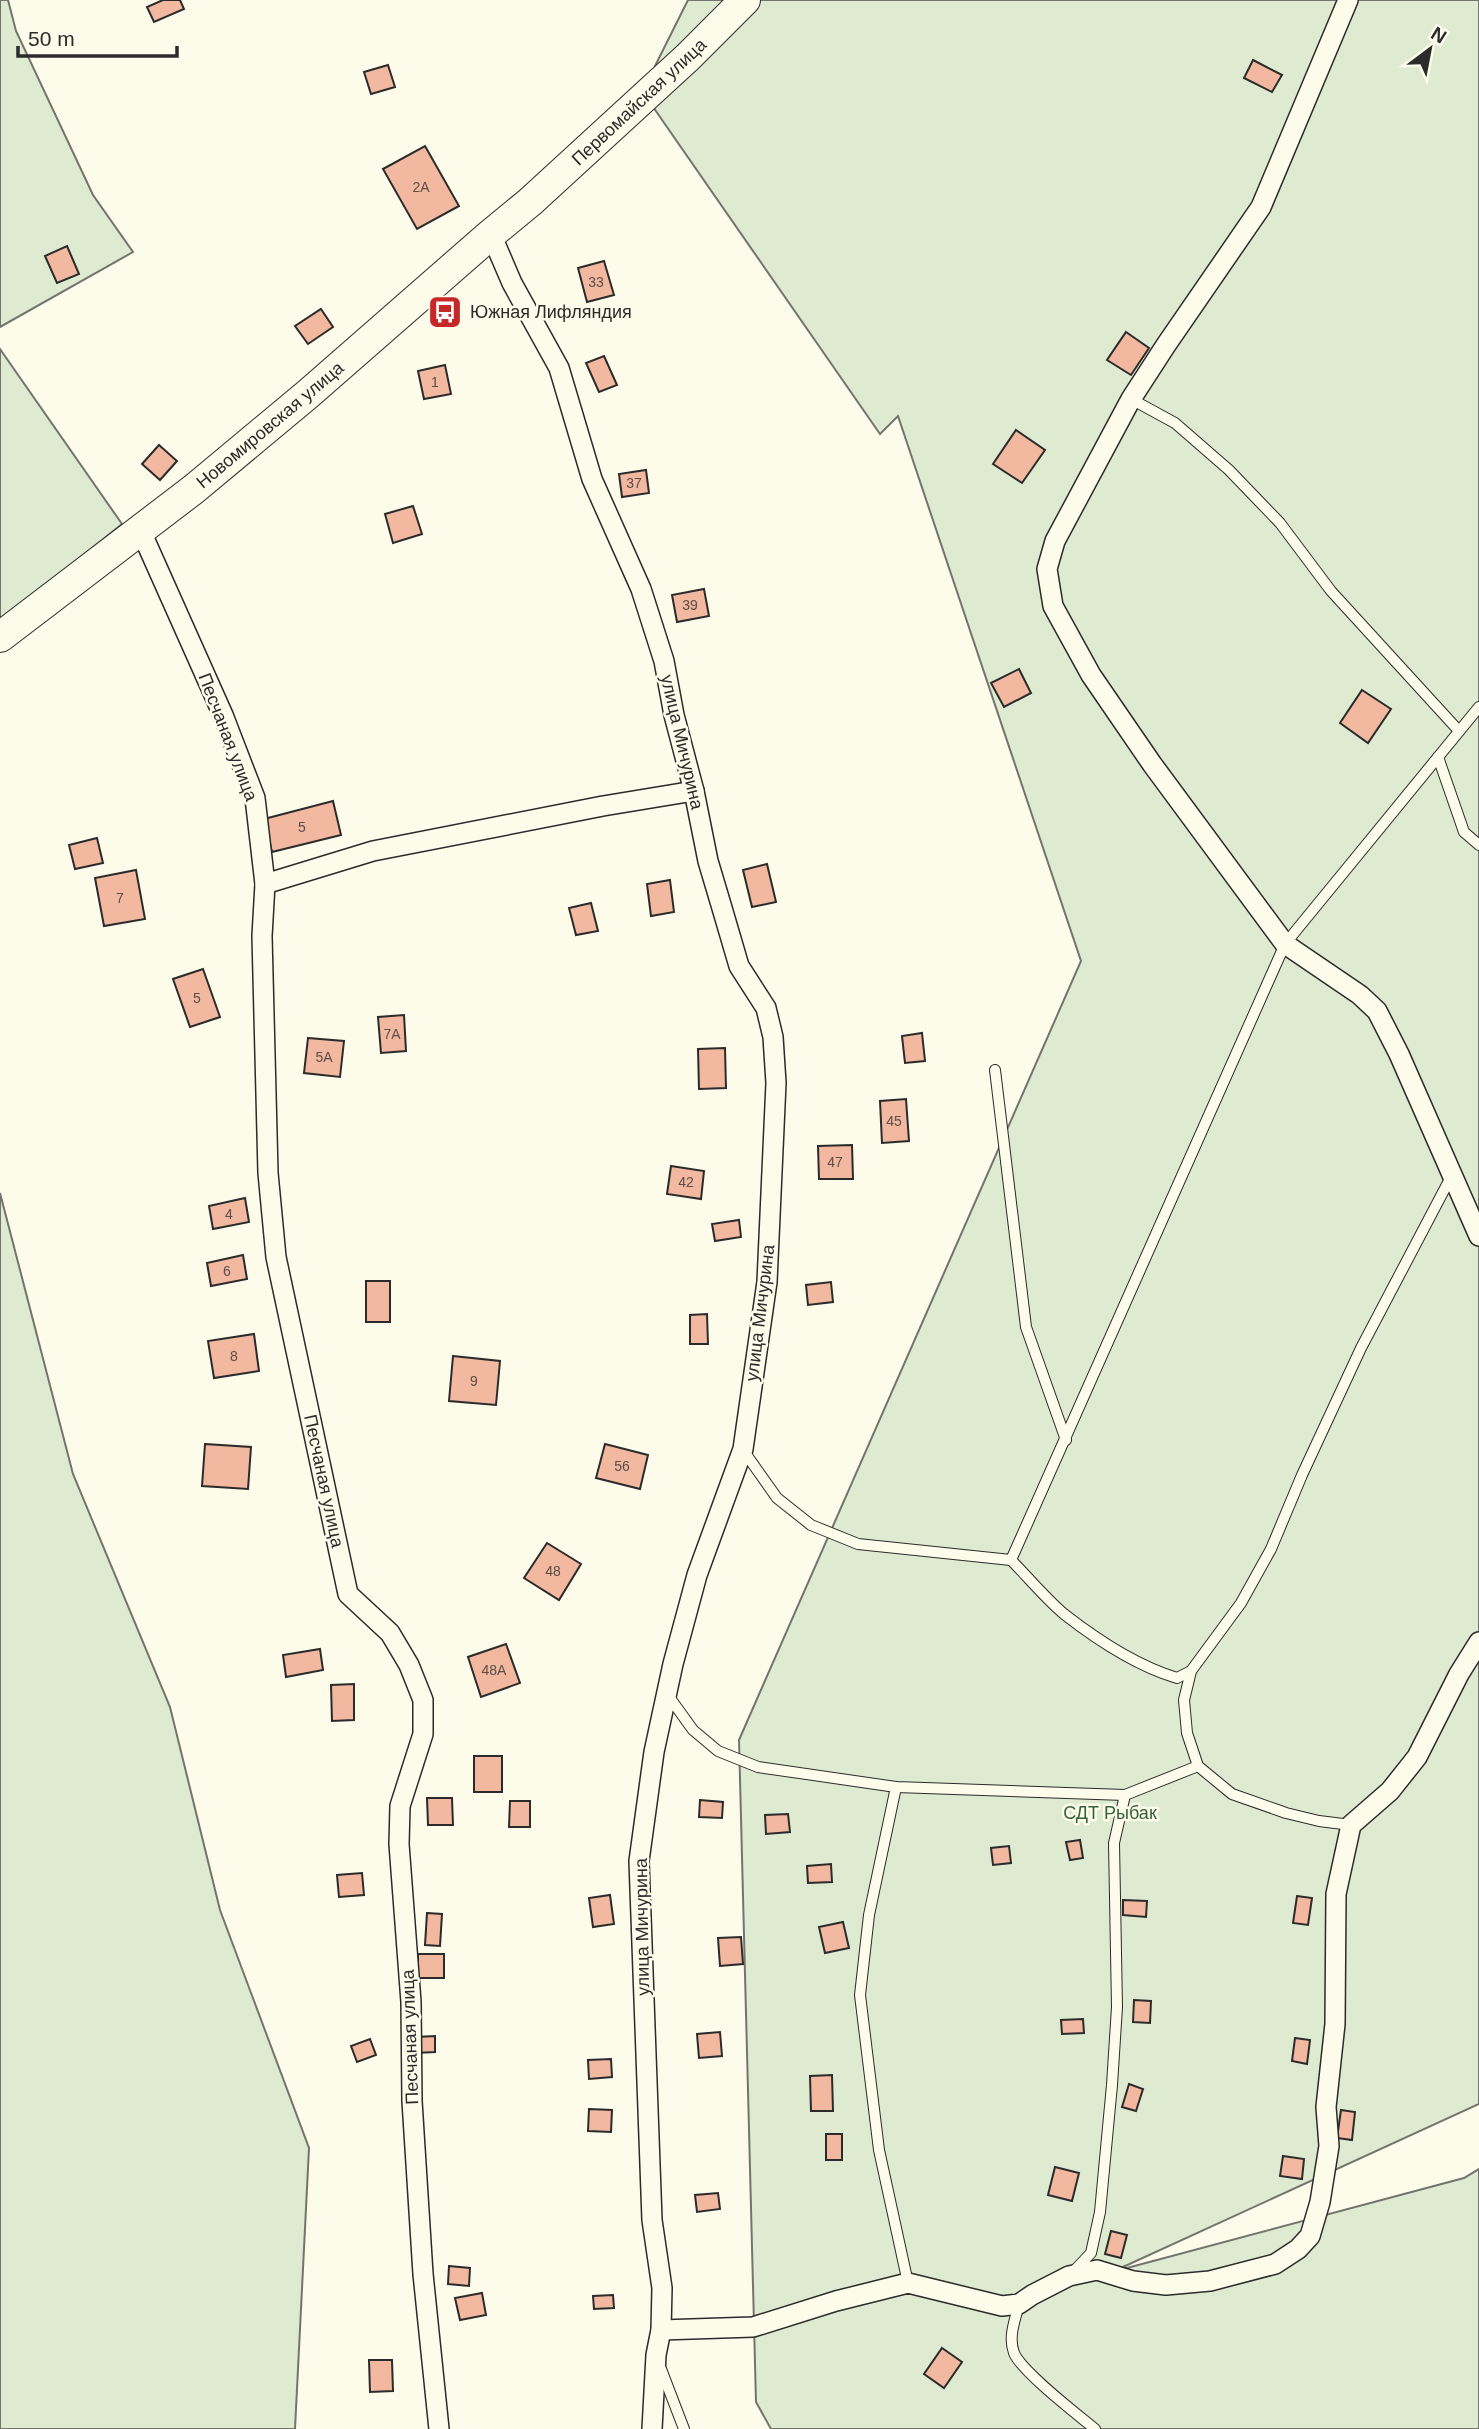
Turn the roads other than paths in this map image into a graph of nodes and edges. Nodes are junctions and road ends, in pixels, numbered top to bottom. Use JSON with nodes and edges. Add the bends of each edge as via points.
{"nodes":[{"id":1,"x":745,"y":0,"type":"edge"},
{"id":2,"x":1348,"y":0,"type":"edge"},
{"id":3,"x":530,"y":202,"type":"joint"},
{"id":4,"x":491,"y":234,"type":"junction"},
{"id":5,"x":1131,"y":399,"type":"junction"},
{"id":6,"x":140,"y":529,"type":"junction"},
{"id":7,"x":0,"y":637,"type":"edge"},
{"id":8,"x":1479,"y":707,"type":"edge"},
{"id":9,"x":1460,"y":731,"type":"junction"},
{"id":10,"x":1438,"y":757,"type":"junction"},
{"id":11,"x":694,"y":791,"type":"junction"},
{"id":12,"x":1479,"y":845,"type":"edge"},
{"id":13,"x":265,"y":884,"type":"junction"},
{"id":14,"x":1285,"y":944,"type":"junction"},
{"id":15,"x":995,"y":1070,"type":"dead end"},
{"id":16,"x":1452,"y":1175,"type":"junction"},
{"id":17,"x":1479,"y":1237,"type":"edge"},
{"id":18,"x":1066,"y":1440,"type":"junction"},
{"id":19,"x":743,"y":1449,"type":"junction"},
{"id":20,"x":1011,"y":1560,"type":"junction"},
{"id":21,"x":1479,"y":1642,"type":"edge"},
{"id":22,"x":1191,"y":1671,"type":"junction"},
{"id":23,"x":666,"y":1694,"type":"junction"},
{"id":24,"x":1198,"y":1766,"type":"junction"},
{"id":25,"x":896,"y":1787,"type":"junction"},
{"id":26,"x":1125,"y":1795,"type":"junction"},
{"id":27,"x":1351,"y":1825,"type":"junction"},
{"id":28,"x":1069,"y":2276,"type":"junction"},
{"id":29,"x":908,"y":2283,"type":"junction"},
{"id":30,"x":1019,"y":2304,"type":"junction"},
{"id":31,"x":661,"y":2330,"type":"junction"},
{"id":32,"x":656,"y":2355,"type":"junction"},
{"id":33,"x":439,"y":2429,"type":"edge"},
{"id":34,"x":652,"y":2429,"type":"edge"},
{"id":35,"x":684,"y":2429,"type":"edge"},
{"id":36,"x":1095,"y":2429,"type":"edge"}],
"edges":[{"from":1,"to":3,"type":"main road","name":"Первомайская улица"},
{"from":2,"to":5,"type":"street","via":[[1261,207]]},
{"from":3,"to":4,"type":"main road","name":"Новомировская улица"},
{"from":4,"to":6,"type":"main road","name":"Новомировская улица","via":[[298,402]]},
{"from":4,"to":11,"type":"street","name":"улица Мичурина","via":[[559,368],[592,479],[641,589],[664,661]]},
{"from":5,"to":9,"type":"lane","via":[[1175,423],[1229,470],[1280,523],[1331,591]]},
{"from":5,"to":14,"type":"street","via":[[1055,541],[1047,569],[1053,607],[1091,675],[1152,764]]},
{"from":6,"to":7,"type":"main road","name":"Новомировская улица"},
{"from":6,"to":13,"type":"street","name":"Песчаная улица","via":[[255,798]]},
{"from":8,"to":9,"type":"lane"},
{"from":9,"to":10,"type":"lane"},
{"from":10,"to":12,"type":"lane","via":[[1464,832]]},
{"from":10,"to":14,"type":"lane"},
{"from":11,"to":13,"type":"street","via":[[373,851]]},
{"from":11,"to":19,"type":"street","name":"улица Мичурина","via":[[708,861],[739,966],[765,1008],[773,1037],[776,1083],[767,1282]]},
{"from":13,"to":33,"type":"street","name":"Песчаная улица","via":[[262,936],[268,1172],[276,1257],[348,1594],[390,1633],[410,1665],[423,1700],[423,1734],[400,1806],[399,1844],[423,2274]]},
{"from":14,"to":16,"type":"street","via":[[1377,1011]]},
{"from":14,"to":18,"type":"lane"},
{"from":15,"to":18,"type":"lane","via":[[1026,1327]]},
{"from":16,"to":17,"type":"street"},
{"from":16,"to":22,"type":"lane","via":[[1361,1348],[1271,1549],[1241,1603]]},
{"from":18,"to":20,"type":"lane"},
{"from":19,"to":20,"type":"lane","via":[[777,1498],[811,1525],[870,1546]]},
{"from":19,"to":23,"type":"street","name":"улица Мичурина","via":[[697,1576]]},
{"from":20,"to":22,"type":"lane","via":[[1063,1613],[1111,1646],[1161,1673],[1177,1678]]},
{"from":21,"to":27,"type":"street","via":[[1417,1757],[1390,1791]]},
{"from":22,"to":24,"type":"lane","via":[[1184,1700],[1187,1733]]},
{"from":23,"to":25,"type":"lane","via":[[693,1730],[718,1751],[758,1767]]},
{"from":23,"to":31,"type":"street","name":"улица Мичурина","via":[[639,1861],[652,2220],[662,2288]]},
{"from":24,"to":26,"type":"lane"},
{"from":24,"to":27,"type":"lane","via":[[1232,1794],[1286,1813]]},
{"from":25,"to":26,"type":"lane"},
{"from":25,"to":29,"type":"lane","via":[[870,1916],[860,1995],[879,2150]]},
{"from":26,"to":28,"type":"lane","via":[[1114,1843],[1117,2007],[1100,2212],[1091,2253]]},
{"from":27,"to":28,"type":"street","via":[[1336,1894],[1335,2024],[1326,2107],[1329,2146],[1310,2236],[1275,2264],[1210,2281],[1166,2285],[1097,2270]]},
{"from":28,"to":30,"type":"street"},
{"from":29,"to":30,"type":"street","via":[[1002,2306]]},
{"from":29,"to":31,"type":"street","via":[[753,2327]]},
{"from":30,"to":36,"type":"lane","via":[[1011,2334],[1015,2354]]},
{"from":31,"to":32,"type":"street","name":"улица Мичурина"},
{"from":32,"to":34,"type":"street","name":"улица Мичурина"},
{"from":32,"to":35,"type":"lane"}]}
